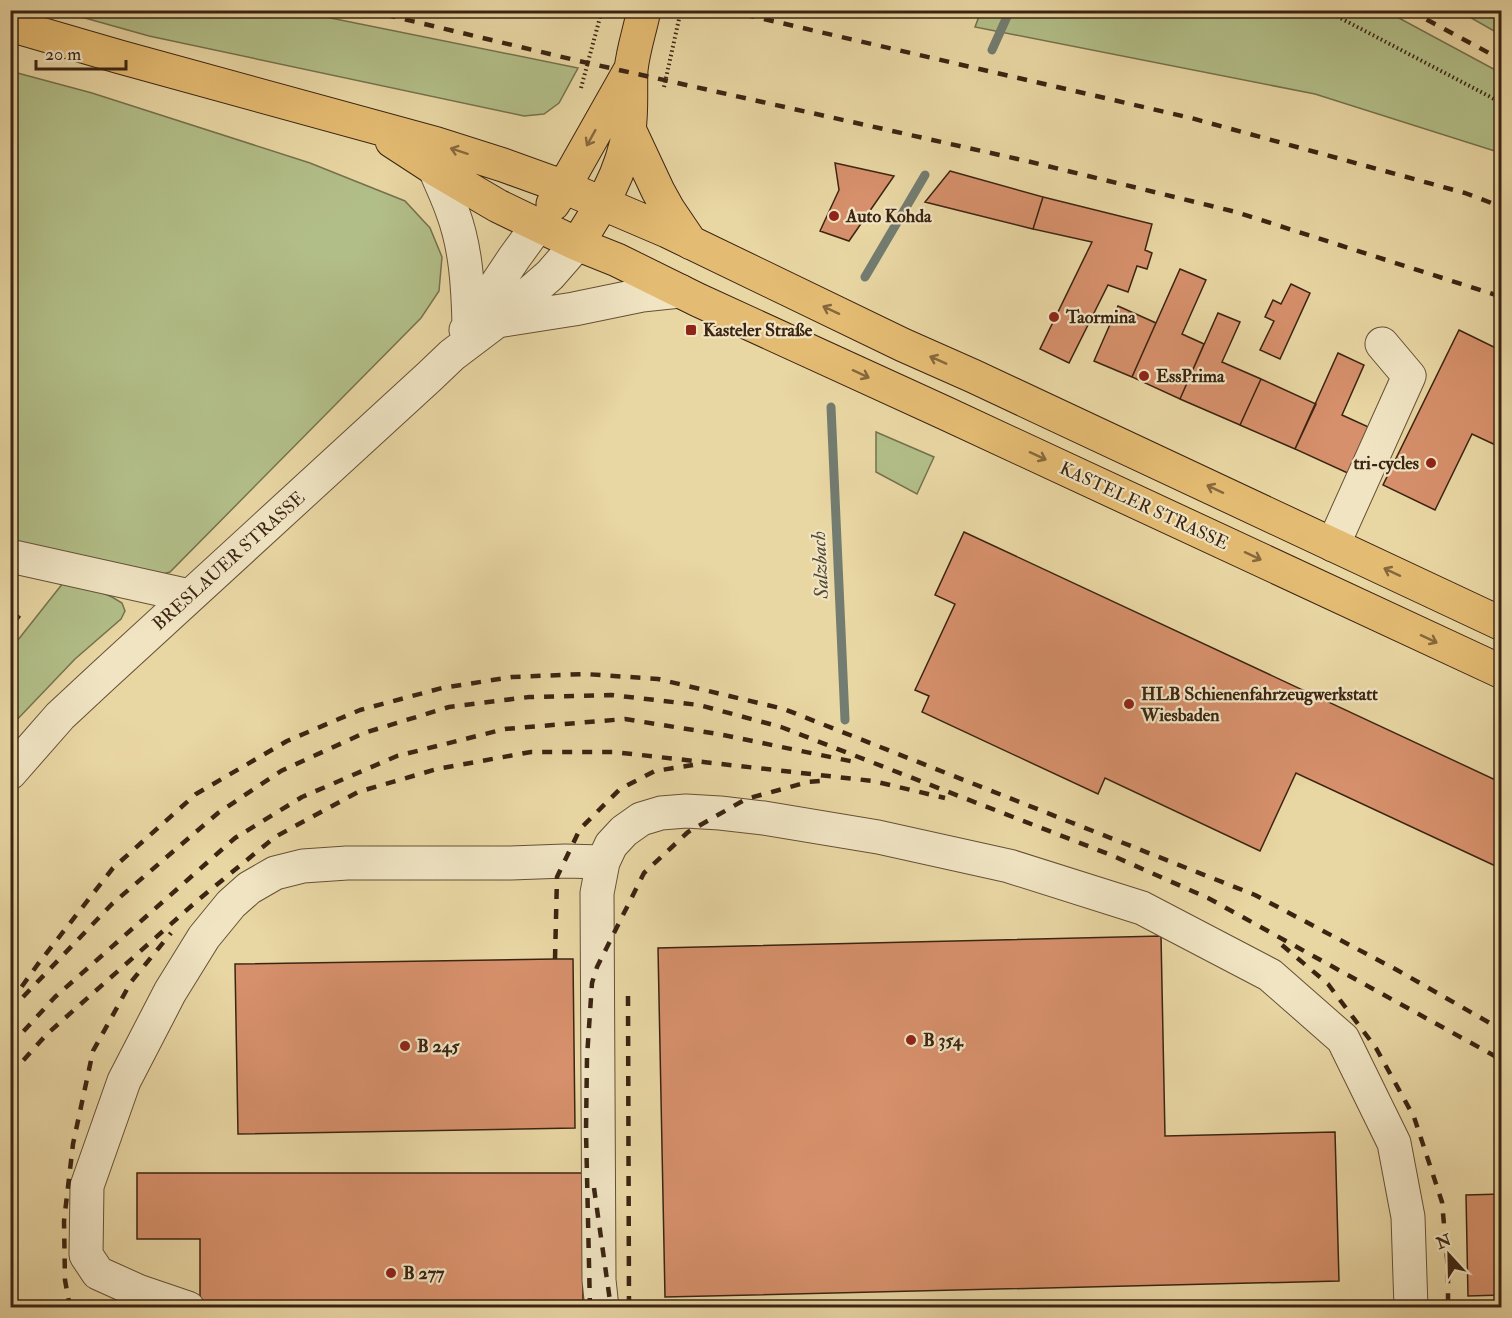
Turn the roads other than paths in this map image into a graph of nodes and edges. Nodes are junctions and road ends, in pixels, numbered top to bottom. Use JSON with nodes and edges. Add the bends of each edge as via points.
{"nodes":[{"id":1,"x":645,"y":10,"type":"edge"},
{"id":2,"x":10,"y":25,"type":"edge"},
{"id":3,"x":627,"y":82,"type":"junction"},
{"id":4,"x":370,"y":126,"type":"junction"},
{"id":5,"x":629,"y":129,"type":"junction"},
{"id":6,"x":435,"y":169,"type":"junction"},
{"id":7,"x":564,"y":187,"type":"junction"},
{"id":8,"x":603,"y":204,"type":"junction"},
{"id":9,"x":538,"y":225,"type":"junction"},
{"id":10,"x":578,"y":244,"type":"junction"},
{"id":11,"x":692,"y":244,"type":"junction"},
{"id":12,"x":680,"y":291,"type":"junction"},
{"id":13,"x":483,"y":323,"type":"junction"},
{"id":14,"x":1382,"y":344,"type":"dead end"},
{"id":15,"x":1333,"y":545,"type":"junction"},
{"id":16,"x":10,"y":556,"type":"edge"},
{"id":17,"x":190,"y":596,"type":"junction"},
{"id":18,"x":1502,"y":624,"type":"edge"},
{"id":19,"x":1502,"y":672,"type":"edge"},
{"id":20,"x":10,"y":773,"type":"edge"},
{"id":21,"x":603,"y":862,"type":"junction"},
{"id":22,"x":188,"y":1308,"type":"edge"},
{"id":23,"x":602,"y":1308,"type":"edge"},
{"id":24,"x":1411,"y":1308,"type":"edge"}],
"edges":[{"from":1,"to":3,"type":"main road"},
{"from":2,"to":4,"type":"main road","name":"KASTELER STRASSE"},
{"from":3,"to":5,"type":"main road"},
{"from":3,"to":7,"type":"main road","one_way":true},
{"from":4,"to":6,"type":"main road","name":"KASTELER STRASSE"},
{"from":7,"to":4,"type":"main road","name":"KASTELER STRASSE","one_way":true,"via":[[438,144]]},
{"from":5,"to":8,"type":"main road"},
{"from":5,"to":11,"type":"main road","via":[[658,191]]},
{"from":6,"to":9,"type":"main road","name":"KASTELER STRASSE"},
{"from":6,"to":13,"type":"street","via":[[458,230],[467,289]]},
{"from":7,"to":8,"type":"main road","name":"KASTELER STRASSE"},
{"from":7,"to":9,"type":"main road"},
{"from":8,"to":10,"type":"main road"},
{"from":8,"to":11,"type":"main road","name":"KASTELER STRASSE"},
{"from":9,"to":10,"type":"main road","name":"KASTELER STRASSE"},
{"from":9,"to":13,"type":"street","name":"BRESLAUER STRASSE","via":[[514,258]]},
{"from":10,"to":12,"type":"main road","name":"KASTELER STRASSE"},
{"from":10,"to":13,"type":"street","name":"BRESLAUER STRASSE","via":[[550,275]]},
{"from":15,"to":11,"type":"main road","name":"KASTELER STRASSE","one_way":true},
{"from":12,"to":13,"type":"street"},
{"from":12,"to":19,"type":"main road","name":"KASTELER STRASSE","one_way":true},
{"from":13,"to":17,"type":"street","name":"BRESLAUER STRASSE"},
{"from":14,"to":15,"type":"street","via":[[1409,376]]},
{"from":18,"to":15,"type":"main road","name":"KASTELER STRASSE","one_way":true},
{"from":16,"to":17,"type":"street"},
{"from":17,"to":20,"type":"street","name":"BRESLAUER STRASSE","via":[[60,716]]},
{"from":21,"to":22,"type":"street","via":[[303,866],[275,873],[231,904],[204,937],[170,992],[124,1082],[87,1186],[86,1255],[98,1273],[138,1292]]},
{"from":21,"to":23,"type":"street","via":[[597,893]]},
{"from":21,"to":24,"type":"street","via":[[624,831],[641,819],[661,813],[720,813],[867,835],[1009,866],[1142,908],[1270,975],[1343,1039],[1394,1143],[1408,1217]]}]}
